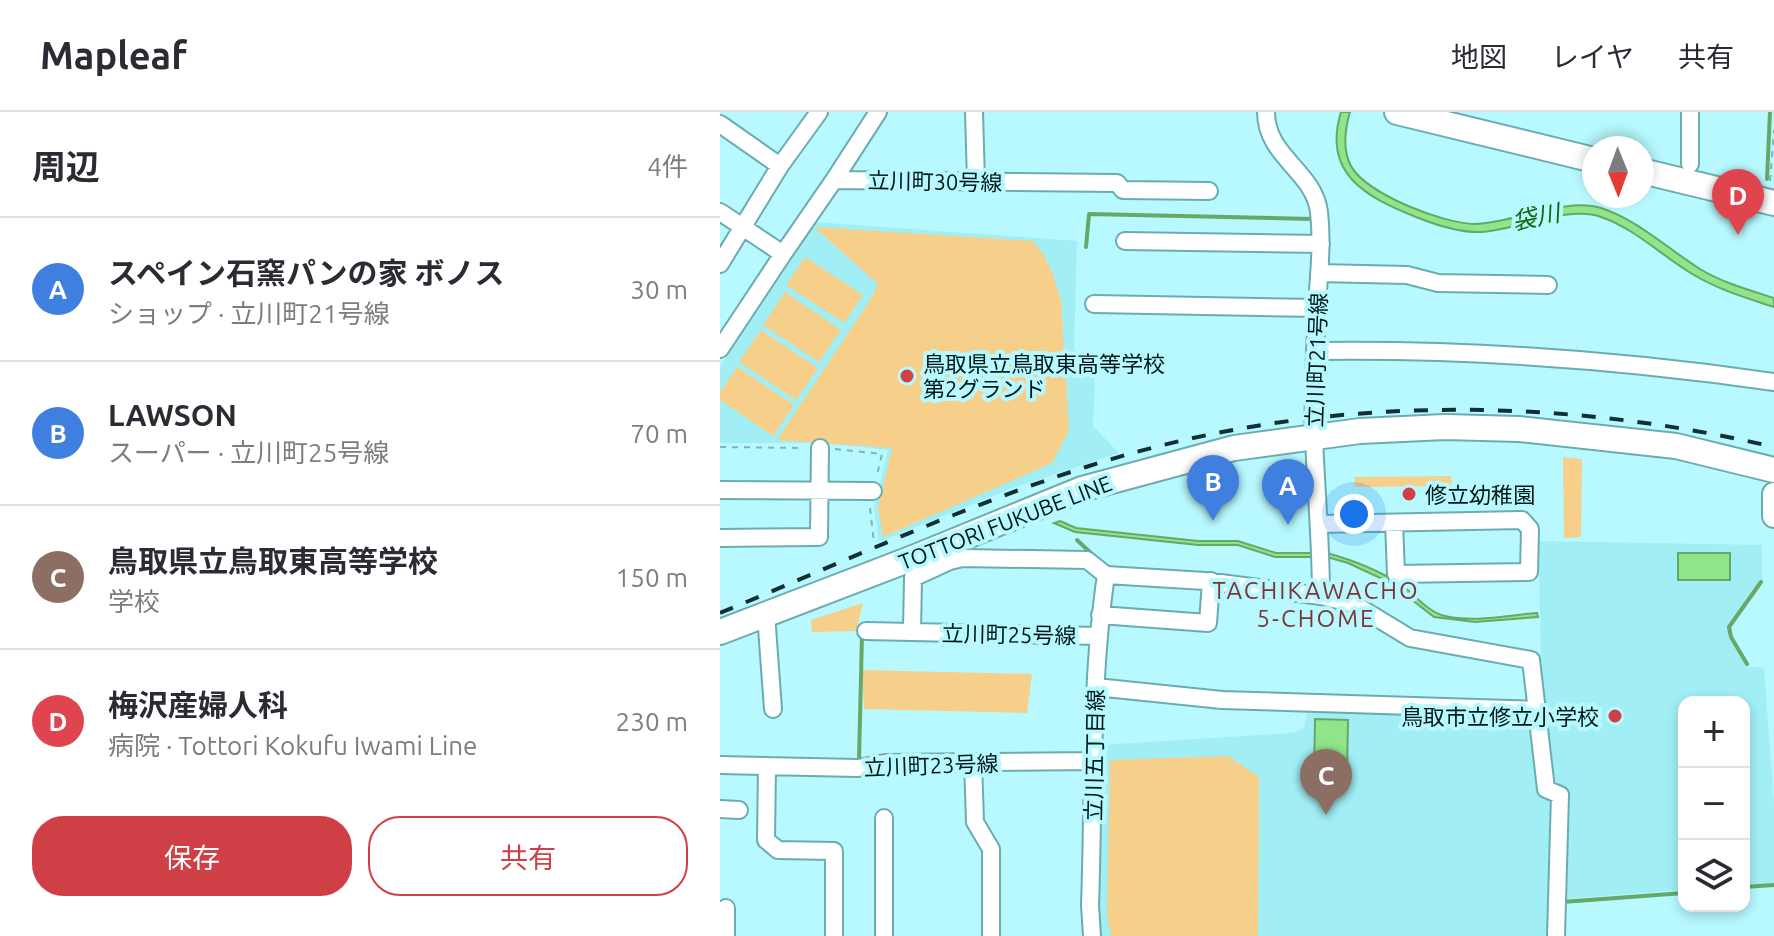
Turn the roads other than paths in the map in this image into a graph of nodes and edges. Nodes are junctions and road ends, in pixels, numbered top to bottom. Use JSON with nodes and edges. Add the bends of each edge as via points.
{"nodes":[{"id":1,"x":819,"y":112,"type":"edge"},
{"id":2,"x":878,"y":112,"type":"edge"},
{"id":3,"x":974,"y":112,"type":"edge"},
{"id":4,"x":1266,"y":112,"type":"edge"},
{"id":5,"x":1397,"y":112,"type":"edge"},
{"id":6,"x":1690,"y":112,"type":"edge"},
{"id":7,"x":1429,"y":116,"type":"edge"},
{"id":8,"x":720,"y":124,"type":"edge"},
{"id":9,"x":1582,"y":157,"type":"edge"},
{"id":10,"x":1690,"y":164,"type":"dead end"},
{"id":11,"x":780,"y":166,"type":"junction"},
{"id":12,"x":1654,"y":173,"type":"edge"},
{"id":13,"x":834,"y":180,"type":"junction"},
{"id":14,"x":976,"y":181,"type":"junction"},
{"id":15,"x":1209,"y":191,"type":"dead end"},
{"id":16,"x":1772,"y":193,"type":"edge"},
{"id":17,"x":720,"y":212,"type":"edge"},
{"id":18,"x":744,"y":227,"type":"junction"},
{"id":19,"x":1125,"y":241,"type":"dead end"},
{"id":20,"x":1321,"y":244,"type":"junction"},
{"id":21,"x":783,"y":254,"type":"junction"},
{"id":22,"x":720,"y":264,"type":"edge"},
{"id":23,"x":1319,"y":273,"type":"junction"},
{"id":24,"x":1548,"y":285,"type":"dead end"},
{"id":25,"x":1094,"y":304,"type":"dead end"},
{"id":26,"x":1318,"y":308,"type":"junction"},
{"id":27,"x":720,"y":349,"type":"edge"},
{"id":28,"x":1316,"y":351,"type":"junction"},
{"id":29,"x":1774,"y":382,"type":"edge"},
{"id":30,"x":1314,"y":437,"type":"junction"},
{"id":31,"x":820,"y":448,"type":"dead end"},
{"id":32,"x":1774,"y":470,"type":"edge"},
{"id":33,"x":720,"y":490,"type":"edge"},
{"id":34,"x":819,"y":490,"type":"junction"},
{"id":35,"x":873,"y":491,"type":"dead end"},
{"id":36,"x":1774,"y":494,"type":"edge"},
{"id":37,"x":1774,"y":516,"type":"edge"},
{"id":38,"x":1394,"y":523,"type":"junction"},
{"id":39,"x":1320,"y":524,"type":"junction"},
{"id":40,"x":720,"y":538,"type":"edge"},
{"id":41,"x":913,"y":568,"type":"junction"},
{"id":42,"x":1106,"y":575,"type":"junction"},
{"id":43,"x":1211,"y":581,"type":"junction"},
{"id":44,"x":1321,"y":596,"type":"junction"},
{"id":45,"x":766,"y":614,"type":"junction"},
{"id":46,"x":1100,"y":615,"type":"junction"},
{"id":47,"x":866,"y":631,"type":"dead end"},
{"id":48,"x":720,"y":632,"type":"edge"},
{"id":49,"x":912,"y":632,"type":"junction"},
{"id":50,"x":1098,"y":636,"type":"junction"},
{"id":51,"x":1096,"y":687,"type":"junction"},
{"id":52,"x":773,"y":709,"type":"dead end"},
{"id":53,"x":1538,"y":710,"type":"junction"},
{"id":54,"x":1094,"y":761,"type":"junction"},
{"id":55,"x":973,"y":762,"type":"junction"},
{"id":56,"x":720,"y":765,"type":"edge"},
{"id":57,"x":767,"y":766,"type":"junction"},
{"id":58,"x":720,"y":809,"type":"edge"},
{"id":59,"x":739,"y":810,"type":"dead end"},
{"id":60,"x":884,"y":818,"type":"dead end"},
{"id":61,"x":726,"y":908,"type":"dead end"},
{"id":62,"x":726,"y":936,"type":"edge"},
{"id":63,"x":834,"y":936,"type":"edge"},
{"id":64,"x":884,"y":936,"type":"edge"},
{"id":65,"x":991,"y":936,"type":"edge"},
{"id":66,"x":1092,"y":936,"type":"edge"},
{"id":67,"x":1556,"y":936,"type":"edge"}],
"edges":[{"from":1,"to":11,"type":"street"},
{"from":2,"to":13,"type":"street","name":"立川町30号線"},
{"from":3,"to":14,"type":"street"},
{"from":4,"to":20,"type":"street","name":"立川町21号線","via":[[1273,144],[1317,200]]},
{"from":5,"to":7,"type":"main road"},
{"from":6,"to":10,"type":"street"},
{"from":7,"to":9,"type":"main road"},
{"from":8,"to":11,"type":"street"},
{"from":11,"to":18,"type":"street"},
{"from":12,"to":16,"type":"main road"},
{"from":13,"to":14,"type":"street","name":"立川町30号線"},
{"from":13,"to":21,"type":"street"},
{"from":14,"to":15,"type":"street","name":"立川町30号線","via":[[1117,183],[1123,190]]},
{"from":17,"to":18,"type":"street"},
{"from":18,"to":21,"type":"street"},
{"from":18,"to":22,"type":"street"},
{"from":19,"to":20,"type":"street"},
{"from":20,"to":23,"type":"street","name":"立川町21号線"},
{"from":21,"to":27,"type":"street"},
{"from":23,"to":24,"type":"street"},
{"from":23,"to":26,"type":"street","name":"立川町21号線"},
{"from":25,"to":26,"type":"street"},
{"from":26,"to":28,"type":"street","name":"立川町21号線"},
{"from":28,"to":29,"type":"street","via":[[1488,353],[1630,363]]},
{"from":28,"to":30,"type":"street","name":"立川町21号線"},
{"from":30,"to":32,"type":"main road","name":"TOTTORI FUKUBE LINE","via":[[1445,427],[1519,429],[1676,446]]},
{"from":30,"to":39,"type":"street","name":"立川町21号線"},
{"from":30,"to":41,"type":"main road","name":"TOTTORI FUKUBE LINE","via":[[1205,455],[1095,485],[1031,508]]},
{"from":31,"to":34,"type":"street"},
{"from":33,"to":34,"type":"street"},
{"from":34,"to":35,"type":"street"},
{"from":34,"to":40,"type":"street","via":[[819,537]]},
{"from":36,"to":37,"type":"street"},
{"from":38,"to":38,"type":"street","via":[[1522,520],[1530,529],[1529,572],[1396,574]]},
{"from":38,"to":39,"type":"street"},
{"from":39,"to":44,"type":"street","name":"立川町21号線"},
{"from":41,"to":42,"type":"street","via":[[962,558],[1087,560]]},
{"from":41,"to":45,"type":"main road","name":"TOTTORI FUKUBE LINE"},
{"from":41,"to":49,"type":"street","name":"立川町25号線"},
{"from":42,"to":43,"type":"street"},
{"from":42,"to":46,"type":"street","name":"立川五丁目線"},
{"from":43,"to":44,"type":"street"},
{"from":43,"to":46,"type":"street","via":[[1208,623]]},
{"from":44,"to":53,"type":"street","via":[[1354,604],[1410,638],[1531,660]]},
{"from":45,"to":48,"type":"main road","name":"TOTTORI FUKUBE LINE"},
{"from":45,"to":52,"type":"street"},
{"from":46,"to":50,"type":"street","name":"立川五丁目線"},
{"from":47,"to":49,"type":"street"},
{"from":49,"to":50,"type":"street","name":"立川町25号線"},
{"from":50,"to":51,"type":"street","name":"立川五丁目線"},
{"from":51,"to":53,"type":"street","via":[[1222,700]]},
{"from":51,"to":54,"type":"street","name":"立川五丁目線"},
{"from":53,"to":67,"type":"street","via":[[1546,789],[1560,795]]},
{"from":54,"to":55,"type":"street","name":"立川町23号線"},
{"from":54,"to":66,"type":"street","name":"立川五丁目線"},
{"from":55,"to":57,"type":"street","name":"立川町23号線"},
{"from":55,"to":65,"type":"street","via":[[975,822],[991,849]]},
{"from":56,"to":57,"type":"street","name":"立川町23号線"},
{"from":57,"to":63,"type":"street","via":[[766,840],[778,850],[834,851]]},
{"from":58,"to":59,"type":"street"},
{"from":60,"to":64,"type":"street"},
{"from":61,"to":62,"type":"street"}]}
